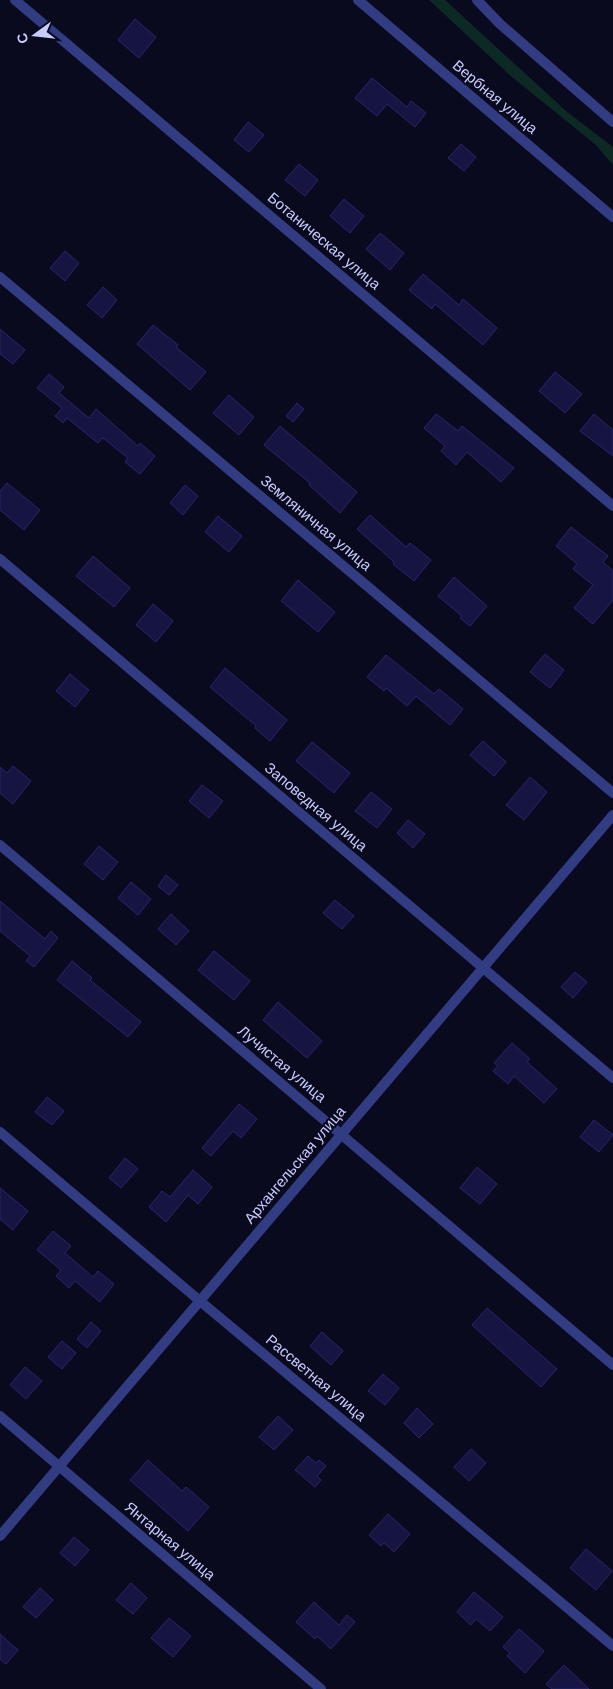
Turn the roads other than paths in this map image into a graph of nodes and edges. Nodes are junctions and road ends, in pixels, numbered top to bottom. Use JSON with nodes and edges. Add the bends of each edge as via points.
{"nodes":[{"id":1,"x":15,"y":0,"type":"edge"},
{"id":2,"x":358,"y":0,"type":"edge"},
{"id":3,"x":476,"y":0,"type":"edge"},
{"id":4,"x":613,"y":122,"type":"edge"},
{"id":5,"x":613,"y":217,"type":"edge"},
{"id":6,"x":0,"y":277,"type":"edge"},
{"id":7,"x":613,"y":506,"type":"edge"},
{"id":8,"x":0,"y":559,"type":"edge"},
{"id":9,"x":613,"y":793,"type":"edge"},
{"id":10,"x":613,"y":814,"type":"edge"},
{"id":11,"x":0,"y":845,"type":"edge"},
{"id":12,"x":483,"y":968,"type":"junction"},
{"id":13,"x":613,"y":1078,"type":"edge"},
{"id":14,"x":0,"y":1132,"type":"edge"},
{"id":15,"x":340,"y":1134,"type":"junction"},
{"id":16,"x":200,"y":1302,"type":"junction"},
{"id":17,"x":613,"y":1365,"type":"edge"},
{"id":18,"x":0,"y":1416,"type":"edge"},
{"id":19,"x":60,"y":1467,"type":"junction"},
{"id":20,"x":0,"y":1536,"type":"edge"},
{"id":21,"x":613,"y":1646,"type":"edge"},
{"id":22,"x":321,"y":1689,"type":"edge"}],
"edges":[{"from":1,"to":7,"type":"street","name":"Ботаническая улица"},
{"from":2,"to":5,"type":"street","name":"Вербная улица"},
{"from":3,"to":4,"type":"street"},
{"from":6,"to":9,"type":"street","name":"Земляничная улица"},
{"from":8,"to":12,"type":"street","name":"Заповедная улица"},
{"from":10,"to":12,"type":"street","name":"Архангельская улица"},
{"from":11,"to":15,"type":"street","name":"Лучистая улица"},
{"from":12,"to":13,"type":"street","name":"Заповедная улица"},
{"from":12,"to":15,"type":"street","name":"Архангельская улица"},
{"from":14,"to":16,"type":"street","name":"Рассветная улица"},
{"from":15,"to":16,"type":"street","name":"Архангельская улица"},
{"from":15,"to":17,"type":"street","name":"Лучистая улица"},
{"from":16,"to":19,"type":"street","name":"Архангельская улица"},
{"from":16,"to":21,"type":"street","name":"Рассветная улица"},
{"from":18,"to":19,"type":"street","name":"Янтарная улица"},
{"from":19,"to":20,"type":"street","name":"Архангельская улица"},
{"from":19,"to":22,"type":"street","name":"Янтарная улица"}]}
